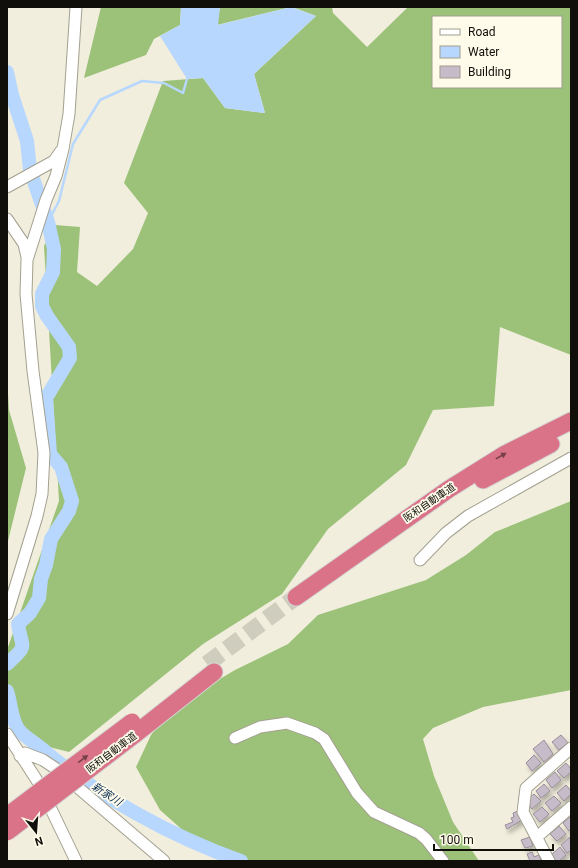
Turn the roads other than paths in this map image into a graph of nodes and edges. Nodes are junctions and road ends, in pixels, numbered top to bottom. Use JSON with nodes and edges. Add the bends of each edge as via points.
{"nodes":[{"id":1,"x":76,"y":7,"type":"edge"},
{"id":2,"x":63,"y":149,"type":"junction"},
{"id":3,"x":7,"y":187,"type":"edge"},
{"id":4,"x":7,"y":219,"type":"edge"},
{"id":5,"x":27,"y":260,"type":"junction"},
{"id":6,"x":571,"y":421,"type":"edge"},
{"id":7,"x":571,"y":434,"type":"edge"},
{"id":8,"x":571,"y":458,"type":"edge"},
{"id":9,"x":420,"y":560,"type":"dead end"},
{"id":10,"x":7,"y":614,"type":"edge"},
{"id":11,"x":210,"y":668,"type":"tunnel mouth"},
{"id":12,"x":133,"y":728,"type":"junction"},
{"id":13,"x":7,"y":734,"type":"edge"},
{"id":14,"x":235,"y":738,"type":"dead end"},
{"id":15,"x":571,"y":748,"type":"edge"},
{"id":16,"x":20,"y":756,"type":"junction"},
{"id":17,"x":571,"y":807,"type":"edge"},
{"id":18,"x":7,"y":816,"type":"edge"},
{"id":19,"x":7,"y":832,"type":"edge"},
{"id":20,"x":537,"y":837,"type":"junction"},
{"id":21,"x":76,"y":861,"type":"edge"},
{"id":22,"x":164,"y":861,"type":"edge"},
{"id":23,"x":443,"y":861,"type":"edge"},
{"id":24,"x":550,"y":861,"type":"edge"}],
"edges":[{"from":1,"to":2,"type":"street","via":[[69,114]]},
{"from":2,"to":3,"type":"street","via":[[54,161]]},
{"from":2,"to":5,"type":"street"},
{"from":4,"to":5,"type":"street","via":[[24,244]]},
{"from":5,"to":10,"type":"street","via":[[33,371],[44,453],[42,494]]},
{"from":7,"to":6,"type":"highway","name":"阪和自動車道","one_way":true,"via":[[484,479],[450,500],[300,602],[449,488],[505,454]]},
{"from":8,"to":9,"type":"street","via":[[468,516],[446,533]]},
{"from":11,"to":12,"type":"highway","name":"阪和自動車道"},
{"from":18,"to":12,"type":"highway","name":"阪和自動車道","one_way":true,"bridge":true},
{"from":12,"to":19,"type":"highway","name":"阪和自動車道","bridge":true},
{"from":13,"to":16,"type":"street"},
{"from":14,"to":23,"type":"street","via":[[260,727],[288,723],[316,733],[324,739],[357,793],[374,812],[419,833]]},
{"from":15,"to":20,"type":"street","via":[[526,788],[523,812]]},
{"from":16,"to":21,"type":"street","via":[[38,782]]},
{"from":16,"to":22,"type":"street","via":[[25,753],[55,768]]},
{"from":17,"to":20,"type":"street"},
{"from":20,"to":24,"type":"street"}]}
